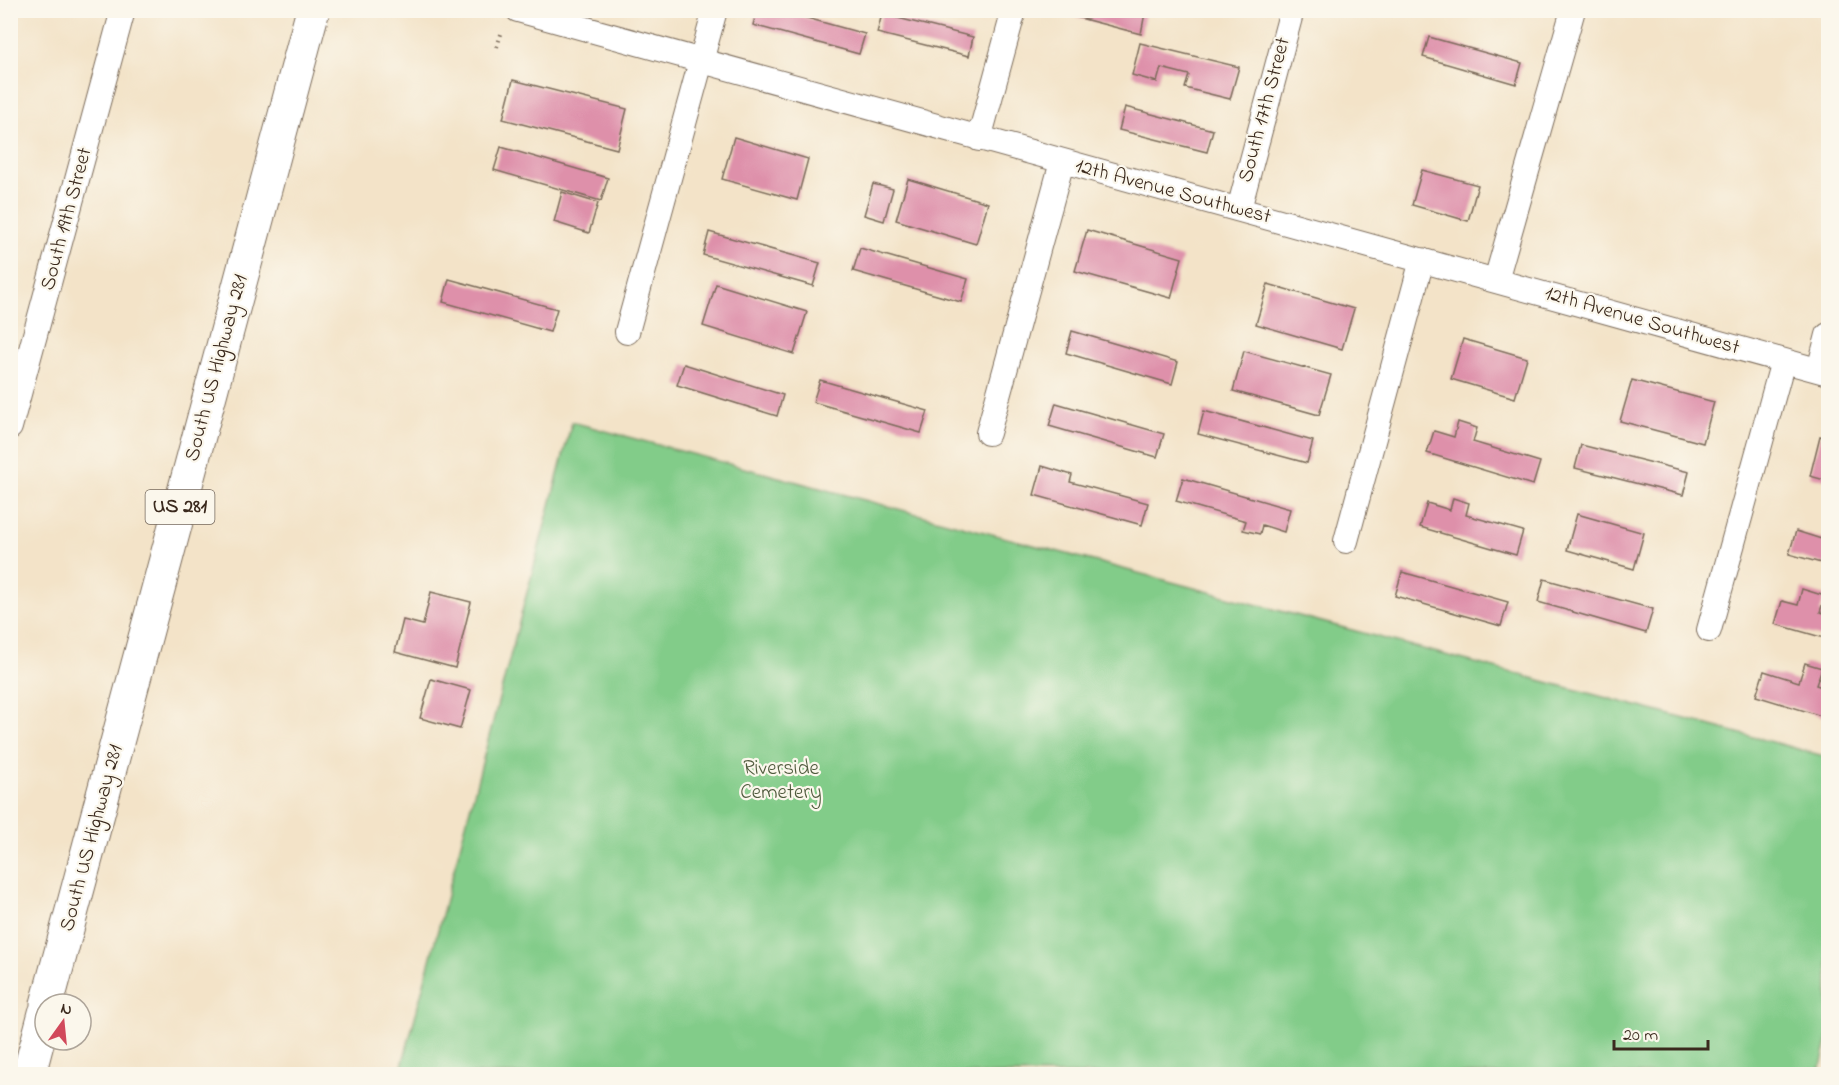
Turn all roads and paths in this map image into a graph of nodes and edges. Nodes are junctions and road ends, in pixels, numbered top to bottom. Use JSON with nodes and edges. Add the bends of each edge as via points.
{"nodes":[{"id":1,"x":123,"y":10,"type":"edge"},
{"id":2,"x":313,"y":10,"type":"edge"},
{"id":3,"x":518,"y":10,"type":"edge"},
{"id":4,"x":715,"y":10,"type":"edge"},
{"id":5,"x":1014,"y":10,"type":"edge"},
{"id":6,"x":1292,"y":10,"type":"edge"},
{"id":7,"x":1573,"y":10,"type":"edge"},
{"id":8,"x":502,"y":30,"type":"dead end"},
{"id":9,"x":497,"y":47,"type":"dead end"},
{"id":10,"x":701,"y":62,"type":"junction"},
{"id":11,"x":979,"y":139,"type":"junction"},
{"id":12,"x":1062,"y":162,"type":"junction"},
{"id":13,"x":1239,"y":209,"type":"junction"},
{"id":14,"x":1422,"y":260,"type":"junction"},
{"id":15,"x":1496,"y":280,"type":"junction"},
{"id":16,"x":627,"y":332,"type":"dead end"},
{"id":17,"x":1828,"y":334,"type":"edge"},
{"id":18,"x":1783,"y":361,"type":"junction"},
{"id":19,"x":1824,"y":372,"type":"edge"},
{"id":20,"x":10,"y":427,"type":"edge"},
{"id":21,"x":988,"y":433,"type":"dead end"},
{"id":22,"x":1346,"y":541,"type":"dead end"},
{"id":23,"x":1709,"y":630,"type":"dead end"},
{"id":24,"x":50,"y":992,"type":"edge"},
{"id":25,"x":35,"y":1052,"type":"edge"},
{"id":26,"x":29,"y":1074,"type":"edge"}],
"edges":[{"from":1,"to":20,"type":"street","name":"South 19th Street"},
{"from":2,"to":24,"type":"highway","name":"South US Highway 281","number":"US 281"},
{"from":3,"to":10,"type":"street","name":"12th Avenue Southwest"},
{"from":4,"to":10,"type":"street"},
{"from":5,"to":11,"type":"street"},
{"from":6,"to":13,"type":"street","name":"South 17th Street"},
{"from":7,"to":15,"type":"street"},
{"from":8,"to":9,"type":"path"},
{"from":10,"to":11,"type":"street","name":"12th Avenue Southwest"},
{"from":10,"to":16,"type":"street"},
{"from":11,"to":12,"type":"street","name":"12th Avenue Southwest"},
{"from":12,"to":13,"type":"street","name":"12th Avenue Southwest"},
{"from":12,"to":21,"type":"street"},
{"from":13,"to":14,"type":"street","name":"12th Avenue Southwest"},
{"from":14,"to":15,"type":"street","name":"12th Avenue Southwest"},
{"from":14,"to":22,"type":"street"},
{"from":15,"to":18,"type":"street","name":"12th Avenue Southwest"},
{"from":17,"to":19,"type":"street"},
{"from":18,"to":19,"type":"street","name":"12th Avenue Southwest"},
{"from":18,"to":23,"type":"street"},
{"from":25,"to":26,"type":"highway"}]}
